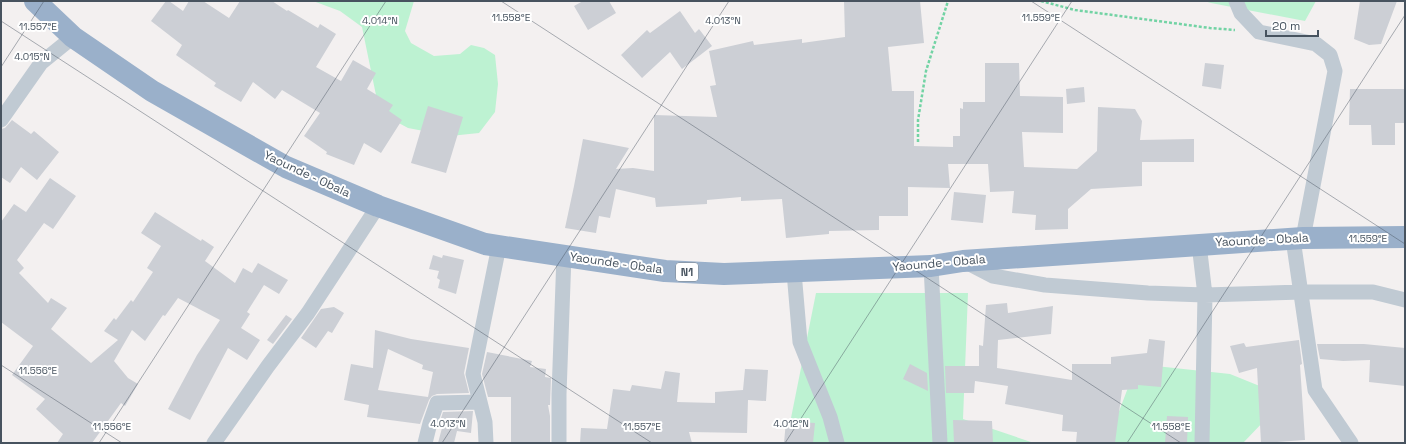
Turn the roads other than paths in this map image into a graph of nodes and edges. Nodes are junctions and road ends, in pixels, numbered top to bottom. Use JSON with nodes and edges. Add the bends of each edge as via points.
{"nodes":[{"id":1,"x":35,"y":1,"type":"edge"},
{"id":2,"x":1236,"y":1,"type":"edge"},
{"id":3,"x":73,"y":38,"type":"junction"},
{"id":4,"x":1,"y":120,"type":"edge"},
{"id":5,"x":378,"y":206,"type":"junction"},
{"id":6,"x":1405,"y":237,"type":"edge"},
{"id":7,"x":1298,"y":238,"type":"junction"},
{"id":8,"x":1199,"y":244,"type":"junction"},
{"id":9,"x":499,"y":246,"type":"junction"},
{"id":10,"x":564,"y":255,"type":"junction"},
{"id":11,"x":963,"y":261,"type":"junction"},
{"id":12,"x":931,"y":266,"type":"junction"},
{"id":13,"x":794,"y":272,"type":"junction"},
{"id":14,"x":1301,"y":292,"type":"junction"},
{"id":15,"x":1205,"y":295,"type":"junction"},
{"id":16,"x":1405,"y":300,"type":"edge"},
{"id":17,"x":480,"y":402,"type":"junction"},
{"id":18,"x":214,"y":443,"type":"edge"},
{"id":19,"x":425,"y":443,"type":"edge"},
{"id":20,"x":486,"y":443,"type":"edge"},
{"id":21,"x":559,"y":443,"type":"edge"},
{"id":22,"x":838,"y":443,"type":"edge"},
{"id":23,"x":940,"y":443,"type":"edge"},
{"id":24,"x":1202,"y":443,"type":"edge"},
{"id":25,"x":1351,"y":443,"type":"edge"}],
"edges":[{"from":1,"to":3,"type":"highway","name":"Yaounde - Obala","number":"N1"},
{"from":2,"to":7,"type":"street","via":[[1241,13],[1260,32],[1316,44],[1330,56],[1334,71]]},
{"from":3,"to":4,"type":"street","via":[[41,63]]},
{"from":3,"to":5,"type":"highway","name":"Yaounde - Obala","number":"N1","via":[[152,91],[286,167]]},
{"from":5,"to":9,"type":"highway","name":"Yaounde - Obala","number":"N1","via":[[484,244]]},
{"from":5,"to":18,"type":"street","via":[[308,313]]},
{"from":6,"to":7,"type":"highway","name":"Yaounde - Obala","number":"N1"},
{"from":7,"to":8,"type":"highway","name":"Yaounde - Obala","number":"N1"},
{"from":7,"to":14,"type":"street"},
{"from":8,"to":11,"type":"highway","name":"Yaounde - Obala","number":"N1"},
{"from":8,"to":15,"type":"street"},
{"from":9,"to":10,"type":"highway","name":"Yaounde - Obala","number":"N1"},
{"from":9,"to":17,"type":"street","via":[[473,374]]},
{"from":10,"to":13,"type":"highway","name":"Yaounde - Obala","number":"N1","via":[[665,270],[724,274]]},
{"from":10,"to":21,"type":"street"},
{"from":11,"to":12,"type":"highway","name":"Yaounde - Obala","number":"N1"},
{"from":11,"to":15,"type":"street","via":[[993,276],[1045,285]]},
{"from":12,"to":13,"type":"highway","name":"Yaounde - Obala","number":"N1"},
{"from":12,"to":23,"type":"street"},
{"from":13,"to":22,"type":"street","via":[[800,342]]},
{"from":14,"to":15,"type":"street"},
{"from":14,"to":16,"type":"street","via":[[1373,292]]},
{"from":14,"to":25,"type":"street","via":[[1315,390]]},
{"from":15,"to":24,"type":"street"},
{"from":17,"to":19,"type":"street","via":[[437,403]]},
{"from":17,"to":20,"type":"street","via":[[485,422]]}]}
